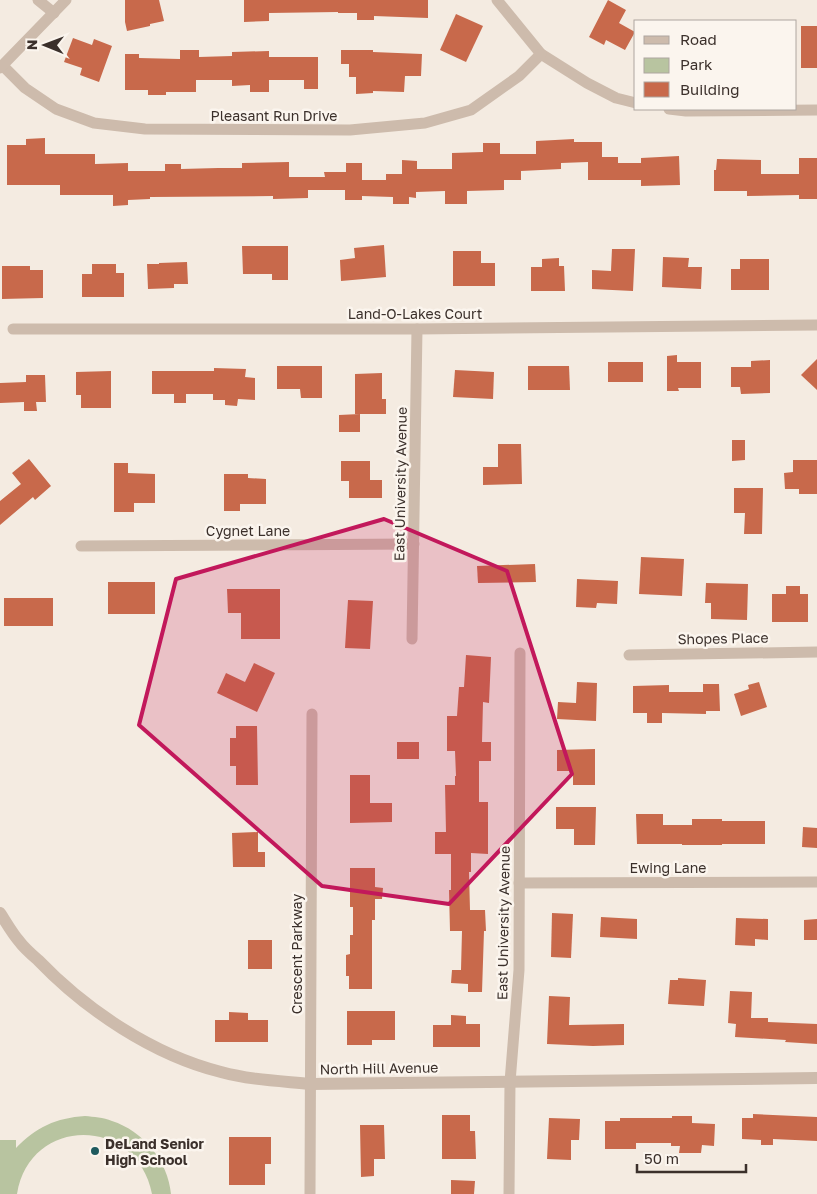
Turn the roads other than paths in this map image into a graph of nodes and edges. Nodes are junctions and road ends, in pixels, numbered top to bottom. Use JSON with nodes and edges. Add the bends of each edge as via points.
{"nodes":[{"id":1,"x":38,"y":0,"type":"edge"},
{"id":2,"x":66,"y":0,"type":"edge"},
{"id":3,"x":497,"y":0,"type":"edge"},
{"id":4,"x":54,"y":13,"type":"junction"},
{"id":5,"x":541,"y":54,"type":"junction"},
{"id":6,"x":2,"y":67,"type":"edge"},
{"id":7,"x":634,"y":102,"type":"edge"},
{"id":8,"x":678,"y":110,"type":"edge"},
{"id":9,"x":817,"y":110,"type":"edge"},
{"id":10,"x":817,"y":325,"type":"edge"},
{"id":11,"x":13,"y":329,"type":"dead end"},
{"id":12,"x":417,"y":329,"type":"junction"},
{"id":13,"x":414,"y":544,"type":"junction"},
{"id":14,"x":81,"y":546,"type":"dead end"},
{"id":15,"x":412,"y":639,"type":"dead end"},
{"id":16,"x":817,"y":652,"type":"edge"},
{"id":17,"x":520,"y":653,"type":"dead end"},
{"id":18,"x":629,"y":655,"type":"dead end"},
{"id":19,"x":312,"y":714,"type":"dead end"},
{"id":20,"x":817,"y":882,"type":"edge"},
{"id":21,"x":519,"y":883,"type":"junction"},
{"id":22,"x":0,"y":913,"type":"edge"},
{"id":23,"x":817,"y":1078,"type":"edge"},
{"id":24,"x":510,"y":1082,"type":"junction"},
{"id":25,"x":311,"y":1084,"type":"junction"},
{"id":26,"x":310,"y":1194,"type":"edge"},
{"id":27,"x":509,"y":1194,"type":"edge"}],
"edges":[{"from":1,"to":4,"type":"street"},
{"from":2,"to":4,"type":"street"},
{"from":3,"to":5,"type":"street"},
{"from":4,"to":6,"type":"street"},
{"from":5,"to":6,"type":"street","name":"Pleasant Run Drive","via":[[519,76],[471,110],[426,123],[350,130],[144,129],[94,123],[56,109]]},
{"from":5,"to":7,"type":"street","via":[[616,98]]},
{"from":8,"to":9,"type":"street"},
{"from":10,"to":12,"type":"street","name":"Land-O-Lakes Court"},
{"from":11,"to":12,"type":"street","name":"Land-O-Lakes Court"},
{"from":12,"to":13,"type":"street","name":"East University Avenue"},
{"from":13,"to":14,"type":"street","name":"Cygnet Lane"},
{"from":13,"to":15,"type":"street","name":"East University Avenue"},
{"from":16,"to":18,"type":"street","name":"Shopes Place"},
{"from":17,"to":21,"type":"street","name":"East University Avenue"},
{"from":19,"to":25,"type":"street","name":"Crescent Parkway"},
{"from":20,"to":21,"type":"street","name":"Ewing Lane"},
{"from":21,"to":24,"type":"street","name":"East University Avenue","via":[[519,970]]},
{"from":22,"to":25,"type":"street","name":"North Hill Avenue","via":[[19,941],[56,980],[123,1029],[175,1058],[221,1072]]},
{"from":23,"to":24,"type":"street","name":"North Hill Avenue"},
{"from":24,"to":25,"type":"street","name":"North Hill Avenue"},
{"from":24,"to":27,"type":"street","name":"East University Avenue"},
{"from":25,"to":26,"type":"street","name":"Crescent Parkway"}]}
